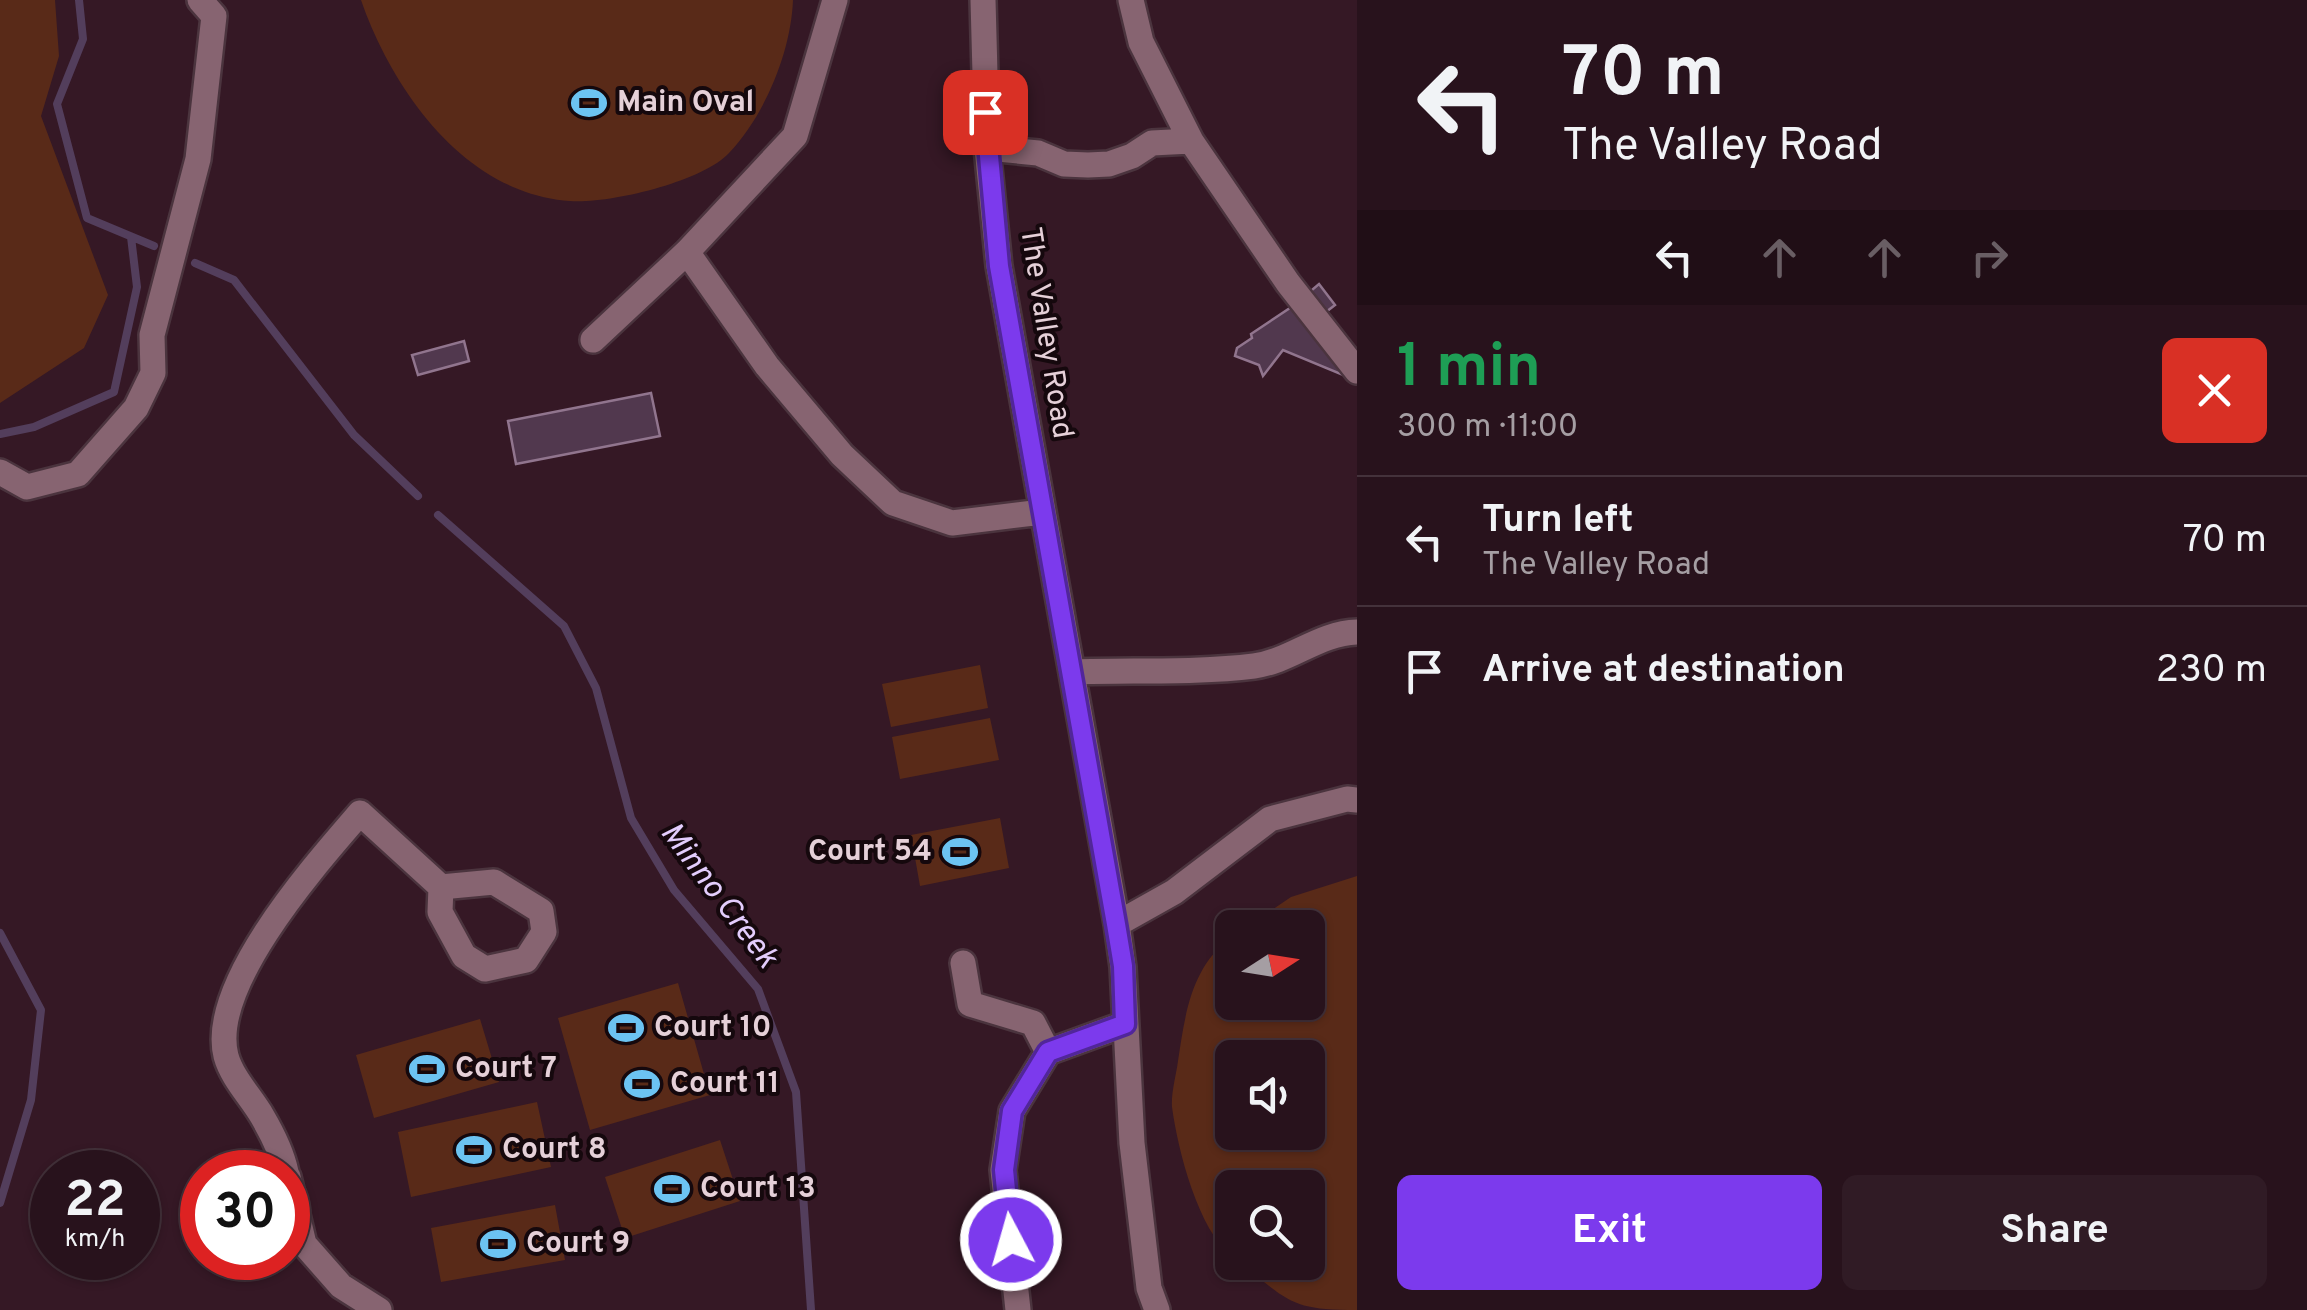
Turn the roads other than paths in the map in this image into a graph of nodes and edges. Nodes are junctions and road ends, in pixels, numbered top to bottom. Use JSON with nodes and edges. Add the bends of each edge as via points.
{"nodes":[{"id":1,"x":200,"y":0,"type":"edge"},
{"id":2,"x":835,"y":0,"type":"edge"},
{"id":3,"x":983,"y":0,"type":"edge"},
{"id":4,"x":1131,"y":0,"type":"edge"},
{"id":5,"x":1192,"y":141,"type":"junction"},
{"id":6,"x":987,"y":148,"type":"junction"},
{"id":7,"x":687,"y":252,"type":"junction"},
{"id":8,"x":594,"y":340,"type":"dead end"},
{"id":9,"x":1357,"y":370,"type":"edge"},
{"id":10,"x":0,"y":472,"type":"edge"},
{"id":11,"x":1042,"y":512,"type":"junction"},
{"id":12,"x":1357,"y":632,"type":"edge"},
{"id":13,"x":1074,"y":672,"type":"junction"},
{"id":14,"x":1357,"y":800,"type":"edge"},
{"id":15,"x":441,"y":887,"type":"dead end"},
{"id":16,"x":1116,"y":924,"type":"junction"},
{"id":17,"x":963,"y":963,"type":"dead end"},
{"id":18,"x":1125,"y":1024,"type":"junction"},
{"id":19,"x":1048,"y":1052,"type":"junction"},
{"id":20,"x":276,"y":1150,"type":"edge"},
{"id":21,"x":310,"y":1251,"type":"edge"},
{"id":22,"x":379,"y":1310,"type":"edge"},
{"id":23,"x":1018,"y":1310,"type":"edge"},
{"id":24,"x":1157,"y":1310,"type":"edge"}],
"edges":[{"from":1,"to":10,"type":"street","via":[[214,16],[198,159],[152,335],[153,373],[136,408],[78,474],[28,487]]},
{"from":2,"to":7,"type":"street","via":[[795,136]]},
{"from":3,"to":6,"type":"street","name":"The Valley Road"},
{"from":4,"to":5,"type":"street","via":[[1141,42]]},
{"from":5,"to":6,"type":"street","via":[[1152,144],[1121,160],[1088,165]]},
{"from":5,"to":9,"type":"street","via":[[1288,283]]},
{"from":6,"to":11,"type":"street","name":"The Valley Road","via":[[999,266]]},
{"from":7,"to":8,"type":"street"},
{"from":7,"to":11,"type":"street","via":[[767,366],[893,503],[952,523]]},
{"from":11,"to":13,"type":"street","name":"The Valley Road"},
{"from":12,"to":13,"type":"street","via":[[1255,666]]},
{"from":13,"to":16,"type":"street","name":"The Valley Road"},
{"from":14,"to":16,"type":"street","via":[[1270,819],[1174,892]]},
{"from":15,"to":20,"type":"street","via":[[360,813],[306,876],[247,963],[228,1004],[226,1055]]},
{"from":16,"to":18,"type":"street","name":"The Valley Road"},
{"from":17,"to":19,"type":"street","via":[[970,1004],[1033,1023]]},
{"from":18,"to":19,"type":"street"},
{"from":18,"to":24,"type":"street","name":"The Valley Road","via":[[1134,1162]]},
{"from":19,"to":23,"type":"street","via":[[1012,1111],[1004,1170]]},
{"from":21,"to":22,"type":"street","via":[[342,1286]]}]}
